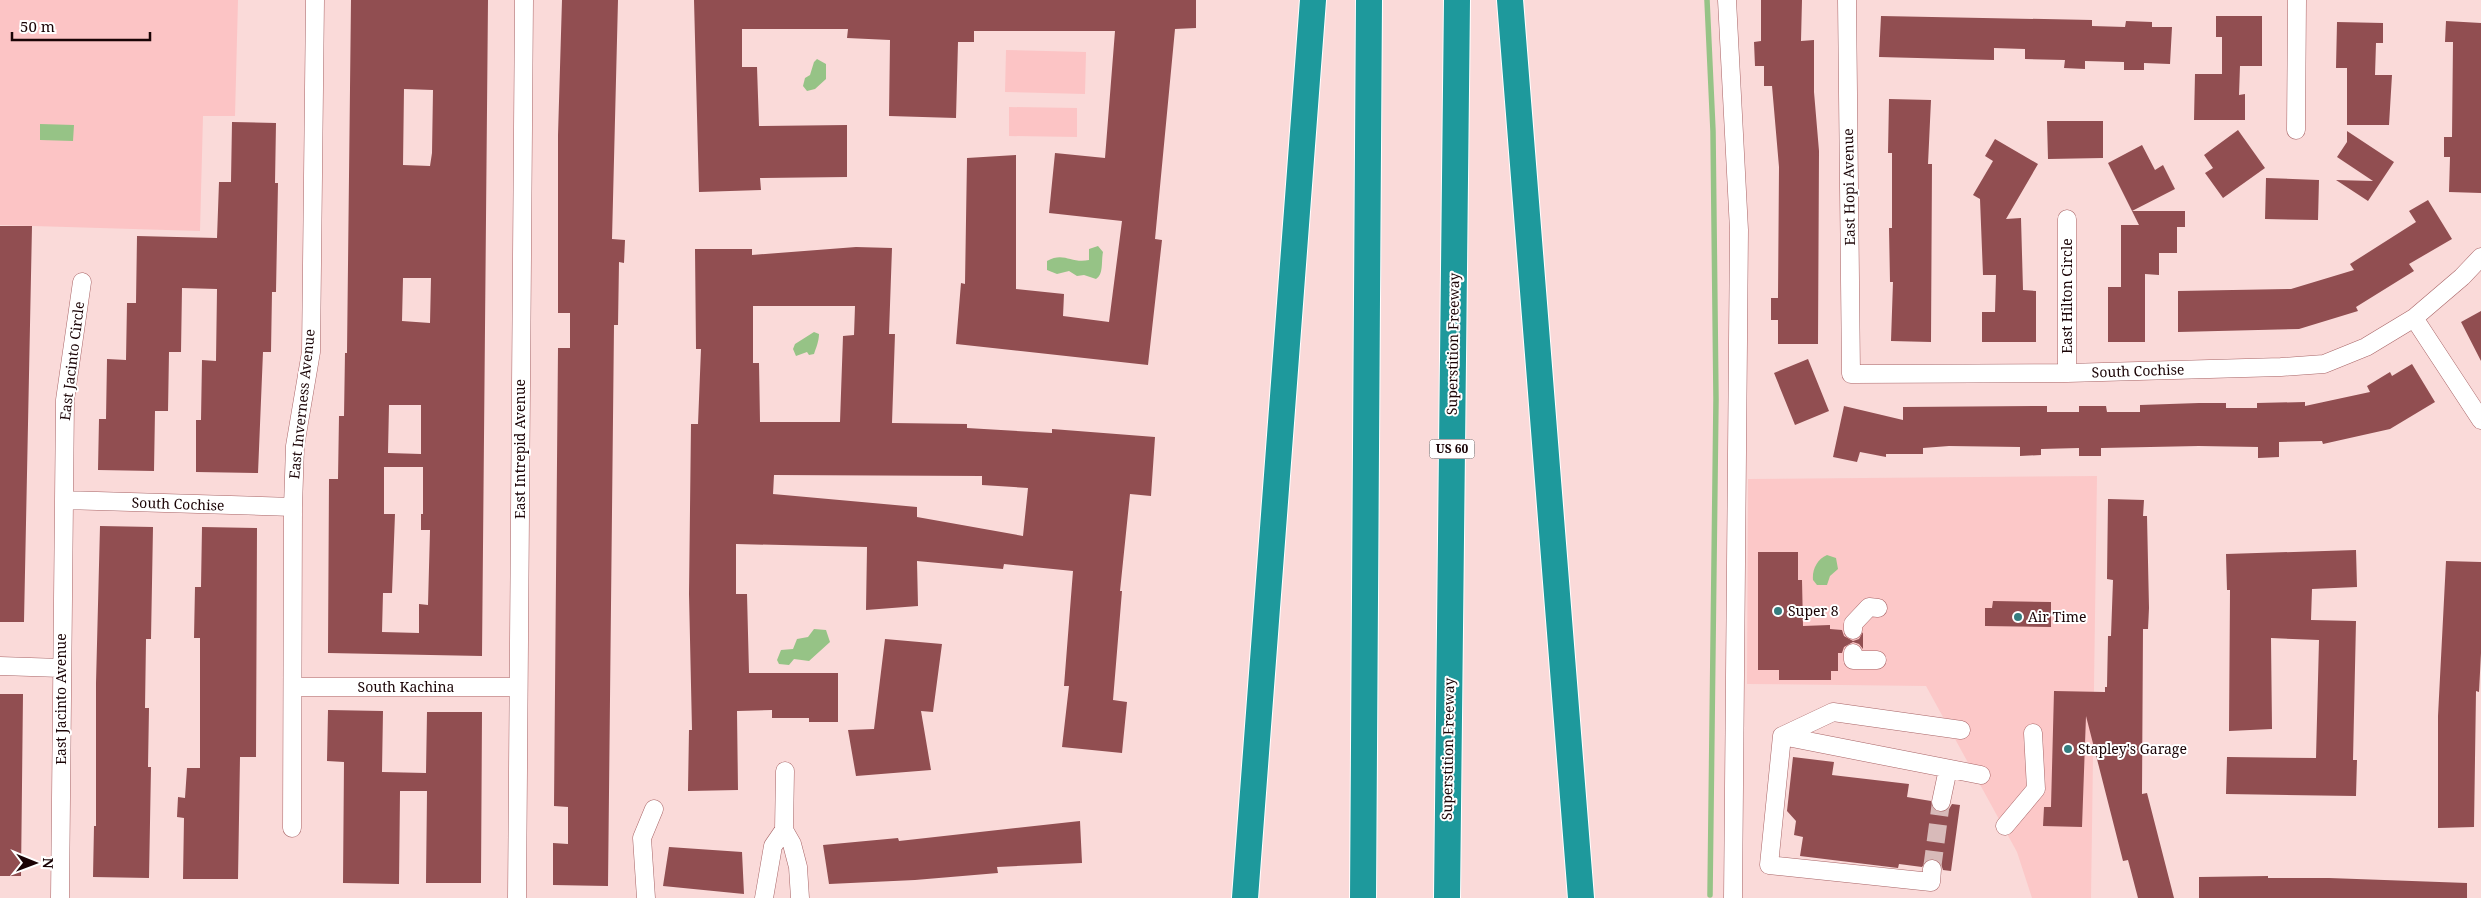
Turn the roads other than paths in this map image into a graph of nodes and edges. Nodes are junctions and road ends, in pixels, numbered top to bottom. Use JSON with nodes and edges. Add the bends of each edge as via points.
{"nodes":[{"id":1,"x":315,"y":0,"type":"edge"},
{"id":2,"x":524,"y":0,"type":"edge"},
{"id":3,"x":1313,"y":0,"type":"edge"},
{"id":4,"x":1369,"y":0,"type":"edge"},
{"id":5,"x":1457,"y":0,"type":"edge"},
{"id":6,"x":1510,"y":0,"type":"edge"},
{"id":7,"x":1727,"y":0,"type":"edge"},
{"id":8,"x":1847,"y":0,"type":"edge"},
{"id":9,"x":2297,"y":0,"type":"edge"},
{"id":10,"x":2296,"y":130,"type":"dead end"},
{"id":11,"x":2067,"y":220,"type":"dead end"},
{"id":12,"x":2481,"y":258,"type":"edge"},
{"id":13,"x":82,"y":282,"type":"dead end"},
{"id":14,"x":2414,"y":318,"type":"junction"},
{"id":15,"x":2067,"y":373,"type":"junction"},
{"id":16,"x":1851,"y":374,"type":"joint"},
{"id":17,"x":2481,"y":420,"type":"edge"},
{"id":18,"x":64,"y":500,"type":"junction"},
{"id":19,"x":293,"y":507,"type":"junction"},
{"id":20,"x":1878,"y":608,"type":"dead end"},
{"id":21,"x":1853,"y":630,"type":"dead end"},
{"id":22,"x":1853,"y":653,"type":"dead end"},
{"id":23,"x":1877,"y":660,"type":"dead end"},
{"id":24,"x":0,"y":666,"type":"edge"},
{"id":25,"x":61,"y":668,"type":"junction"},
{"id":26,"x":294,"y":687,"type":"junction"},
{"id":27,"x":518,"y":687,"type":"junction"},
{"id":28,"x":1961,"y":730,"type":"dead end"},
{"id":29,"x":2033,"y":733,"type":"dead end"},
{"id":30,"x":1782,"y":736,"type":"junction"},
{"id":31,"x":1948,"y":768,"type":"junction"},
{"id":32,"x":785,"y":771,"type":"dead end"},
{"id":33,"x":1981,"y":775,"type":"dead end"},
{"id":34,"x":1942,"y":802,"type":"tunnel mouth"},
{"id":35,"x":654,"y":809,"type":"dead end"},
{"id":36,"x":2005,"y":826,"type":"dead end"},
{"id":37,"x":292,"y":828,"type":"dead end"},
{"id":38,"x":784,"y":830,"type":"junction"},
{"id":39,"x":1932,"y":869,"type":"tunnel mouth"},
{"id":40,"x":60,"y":898,"type":"edge"},
{"id":41,"x":517,"y":898,"type":"edge"},
{"id":42,"x":646,"y":898,"type":"edge"},
{"id":43,"x":764,"y":898,"type":"edge"},
{"id":44,"x":800,"y":898,"type":"edge"},
{"id":45,"x":1245,"y":898,"type":"edge"},
{"id":46,"x":1363,"y":898,"type":"edge"},
{"id":47,"x":1447,"y":898,"type":"edge"},
{"id":48,"x":1581,"y":898,"type":"edge"},
{"id":49,"x":1733,"y":898,"type":"edge"}],
"edges":[{"from":1,"to":19,"type":"street","name":"East Inverness Avenue","via":[[311,352],[296,446]]},
{"from":2,"to":27,"type":"street","name":"East Intrepid Avenue"},
{"from":3,"to":45,"type":"highway"},
{"from":4,"to":46,"type":"highway"},
{"from":5,"to":47,"type":"highway","name":"Superstition Freeway","number":"US 60"},
{"from":6,"to":48,"type":"highway"},
{"from":7,"to":49,"type":"street","via":[[1739,230]]},
{"from":8,"to":16,"type":"street","name":"East Hopi Avenue"},
{"from":9,"to":10,"type":"street"},
{"from":11,"to":15,"type":"street","name":"East Hilton Circle"},
{"from":12,"to":14,"type":"street","name":"South Cochise"},
{"from":13,"to":18,"type":"street","name":"East Jacinto Circle","via":[[65,400]]},
{"from":14,"to":15,"type":"street","name":"South Cochise","via":[[2366,347],[2324,364]]},
{"from":14,"to":17,"type":"street"},
{"from":15,"to":16,"type":"street","name":"South Cochise"},
{"from":18,"to":19,"type":"street","name":"South Cochise"},
{"from":18,"to":25,"type":"street","name":"East Jacinto Avenue"},
{"from":19,"to":26,"type":"street","name":"East Inverness Avenue"},
{"from":20,"to":21,"type":"street","via":[[1869,608],[1853,624]]},
{"from":22,"to":23,"type":"street","via":[[1853,660]]},
{"from":24,"to":25,"type":"street"},
{"from":25,"to":40,"type":"street","name":"East Jacinto Avenue"},
{"from":26,"to":27,"type":"street","name":"South Kachina"},
{"from":26,"to":37,"type":"street","name":"East Inverness Avenue"},
{"from":27,"to":41,"type":"street","name":"East Intrepid Avenue"},
{"from":28,"to":30,"type":"street","via":[[1833,712]]},
{"from":29,"to":36,"type":"street","via":[[2036,789]]},
{"from":30,"to":31,"type":"street"},
{"from":30,"to":39,"type":"street","via":[[1769,865],[1931,882]]},
{"from":31,"to":33,"type":"street"},
{"from":31,"to":34,"type":"street"},
{"from":32,"to":38,"type":"street"},
{"from":35,"to":42,"type":"street","via":[[642,838]]},
{"from":38,"to":43,"type":"street","via":[[773,846]]},
{"from":38,"to":44,"type":"street","via":[[792,844],[798,868]]}]}
